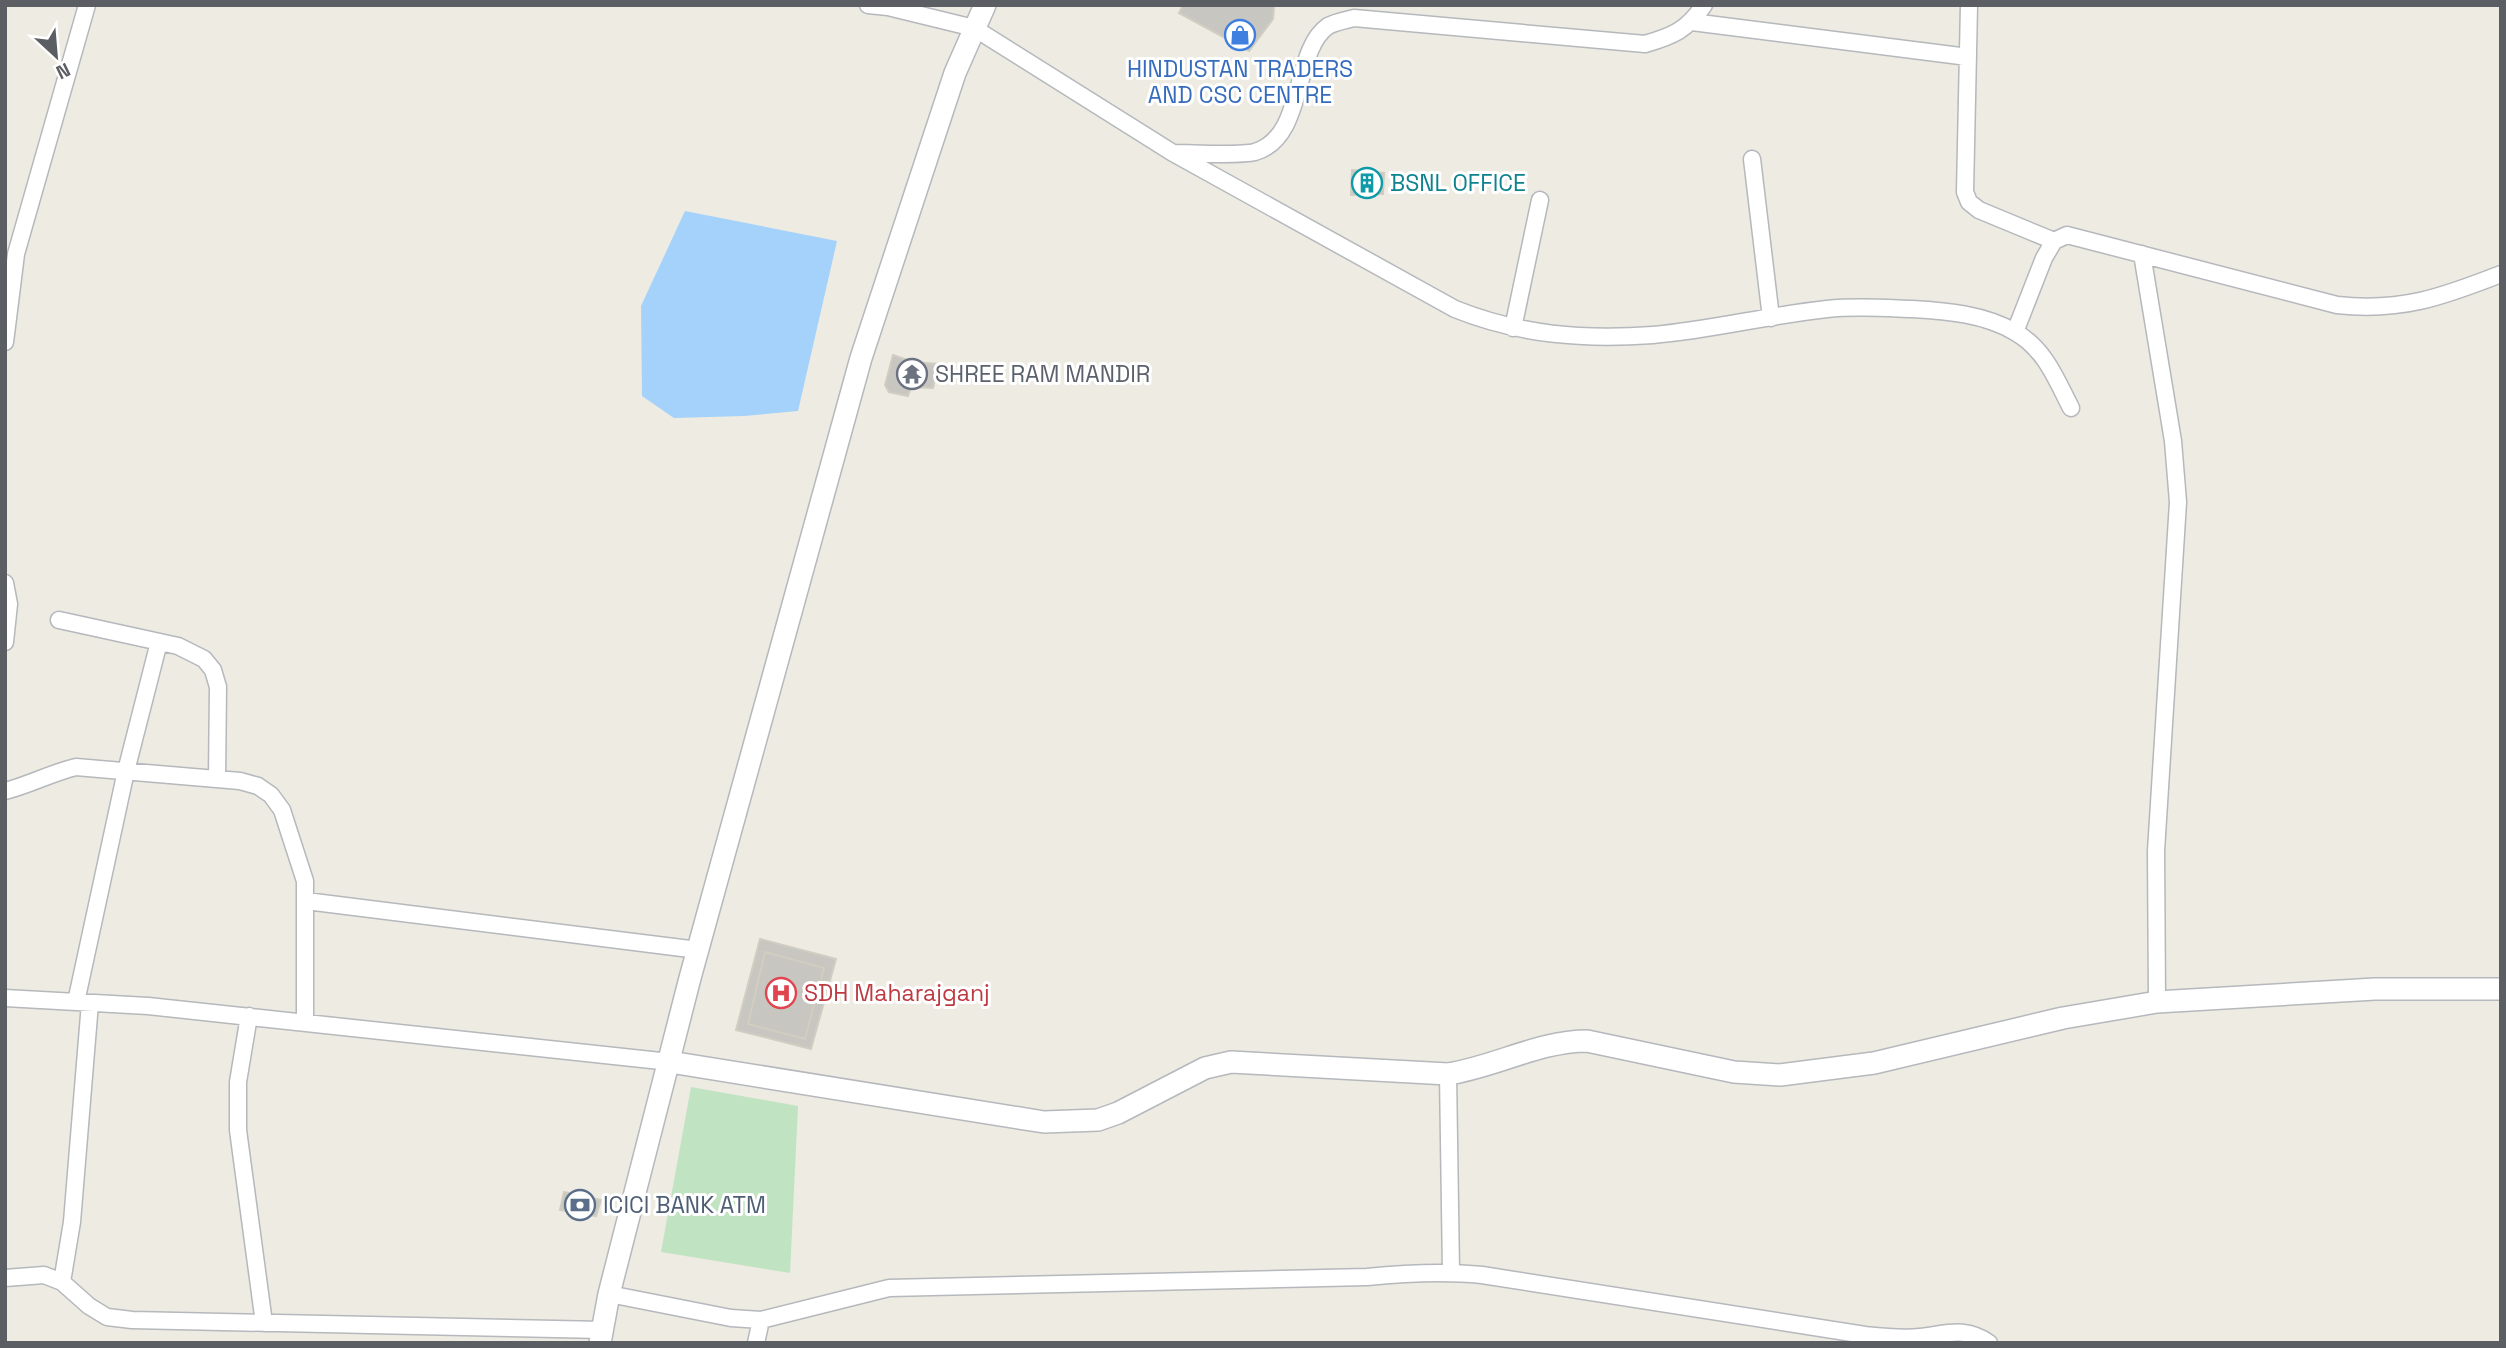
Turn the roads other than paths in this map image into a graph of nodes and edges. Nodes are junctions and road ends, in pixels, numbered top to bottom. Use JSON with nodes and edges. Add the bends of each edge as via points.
{"nodes":[{"id":1,"x":87,"y":5,"type":"edge"},
{"id":2,"x":868,"y":5,"type":"edge"},
{"id":3,"x":985,"y":5,"type":"edge"},
{"id":4,"x":1704,"y":5,"type":"edge"},
{"id":5,"x":1969,"y":5,"type":"edge"},
{"id":6,"x":1692,"y":22,"type":"junction"},
{"id":7,"x":974,"y":28,"type":"junction"},
{"id":8,"x":1968,"y":57,"type":"junction"},
{"id":9,"x":1173,"y":153,"type":"junction"},
{"id":10,"x":1752,"y":159,"type":"dead end"},
{"id":11,"x":1540,"y":200,"type":"dead end"},
{"id":12,"x":2054,"y":241,"type":"junction"},
{"id":13,"x":2142,"y":254,"type":"junction"},
{"id":14,"x":2501,"y":274,"type":"edge"},
{"id":15,"x":1771,"y":318,"type":"junction"},
{"id":16,"x":1513,"y":328,"type":"junction"},
{"id":17,"x":2015,"y":332,"type":"junction"},
{"id":18,"x":5,"y":342,"type":"edge"},
{"id":19,"x":2071,"y":408,"type":"dead end"},
{"id":20,"x":5,"y":583,"type":"edge"},
{"id":21,"x":59,"y":620,"type":"dead end"},
{"id":22,"x":5,"y":642,"type":"edge"},
{"id":23,"x":159,"y":642,"type":"junction"},
{"id":24,"x":126,"y":771,"type":"junction"},
{"id":25,"x":216,"y":779,"type":"junction"},
{"id":26,"x":5,"y":791,"type":"edge"},
{"id":27,"x":306,"y":901,"type":"junction"},
{"id":28,"x":698,"y":950,"type":"junction"},
{"id":29,"x":2501,"y":989,"type":"edge"},
{"id":30,"x":5,"y":998,"type":"edge"},
{"id":31,"x":83,"y":1002,"type":"junction"},
{"id":32,"x":2157,"y":1002,"type":"junction"},
{"id":33,"x":249,"y":1016,"type":"junction"},
{"id":34,"x":305,"y":1022,"type":"junction"},
{"id":35,"x":670,"y":1062,"type":"junction"},
{"id":36,"x":1448,"y":1074,"type":"junction"},
{"id":37,"x":1451,"y":1272,"type":"junction"},
{"id":38,"x":5,"y":1278,"type":"edge"},
{"id":39,"x":62,"y":1282,"type":"junction"},
{"id":40,"x":609,"y":1294,"type":"junction"},
{"id":41,"x":761,"y":1320,"type":"junction"},
{"id":42,"x":264,"y":1323,"type":"junction"},
{"id":43,"x":601,"y":1336,"type":"edge"},
{"id":44,"x":756,"y":1343,"type":"edge"},
{"id":45,"x":1989,"y":1343,"type":"edge"}],
"edges":[{"from":1,"to":18,"type":"street","via":[[16,254]]},
{"from":2,"to":7,"type":"street"},
{"from":3,"to":7,"type":"street"},
{"from":4,"to":6,"type":"street"},
{"from":5,"to":8,"type":"street"},
{"from":6,"to":8,"type":"street"},
{"from":6,"to":9,"type":"street","via":[[1671,37],[1645,44],[1354,18],[1328,26],[1313,46],[1285,127],[1272,144],[1253,152]]},
{"from":7,"to":9,"type":"street"},
{"from":7,"to":28,"type":"street","via":[[955,73],[862,358]]},
{"from":8,"to":12,"type":"street","via":[[1964,178],[1969,202]]},
{"from":9,"to":16,"type":"street","via":[[1455,309]]},
{"from":10,"to":15,"type":"street"},
{"from":11,"to":16,"type":"street"},
{"from":12,"to":13,"type":"street","via":[[2067,235]]},
{"from":12,"to":17,"type":"street"},
{"from":13,"to":14,"type":"street","via":[[2337,305],[2362,307],[2424,302]]},
{"from":13,"to":32,"type":"street","via":[[2178,502],[2156,851]]},
{"from":15,"to":16,"type":"street","via":[[1656,335],[1575,337]]},
{"from":15,"to":17,"type":"street","via":[[1871,306],[1949,311]]},
{"from":17,"to":19,"type":"street","via":[[2047,361]]},
{"from":20,"to":22,"type":"street","via":[[9,604]]},
{"from":21,"to":23,"type":"street"},
{"from":23,"to":24,"type":"street"},
{"from":23,"to":25,"type":"street","via":[[192,651],[213,670],[218,687]]},
{"from":24,"to":25,"type":"street"},
{"from":24,"to":26,"type":"street","via":[[76,767]]},
{"from":24,"to":31,"type":"street"},
{"from":25,"to":27,"type":"street","via":[[240,780],[271,795],[282,810],[301,867]]},
{"from":27,"to":28,"type":"street"},
{"from":27,"to":34,"type":"street"},
{"from":28,"to":35,"type":"street"},
{"from":29,"to":32,"type":"street","via":[[2375,989]]},
{"from":30,"to":31,"type":"street"},
{"from":31,"to":33,"type":"street"},
{"from":31,"to":39,"type":"street","via":[[72,1222]]},
{"from":32,"to":36,"type":"street","via":[[2063,1018],[1874,1063],[1806,1073],[1734,1072],[1578,1041]]},
{"from":33,"to":34,"type":"street"},
{"from":33,"to":42,"type":"street","via":[[238,1082],[238,1130]]},
{"from":34,"to":35,"type":"street"},
{"from":35,"to":36,"type":"street","via":[[1044,1122],[1098,1120],[1205,1068],[1231,1062]]},
{"from":35,"to":40,"type":"street"},
{"from":36,"to":37,"type":"street"},
{"from":37,"to":41,"type":"street","via":[[889,1288]]},
{"from":37,"to":45,"type":"street","via":[[1865,1335],[1892,1338],[1972,1332]]},
{"from":38,"to":39,"type":"street","via":[[44,1275]]},
{"from":39,"to":42,"type":"street","via":[[107,1317]]},
{"from":40,"to":41,"type":"street"},
{"from":40,"to":43,"type":"street"},
{"from":41,"to":44,"type":"street"},
{"from":42,"to":43,"type":"street"}]}
